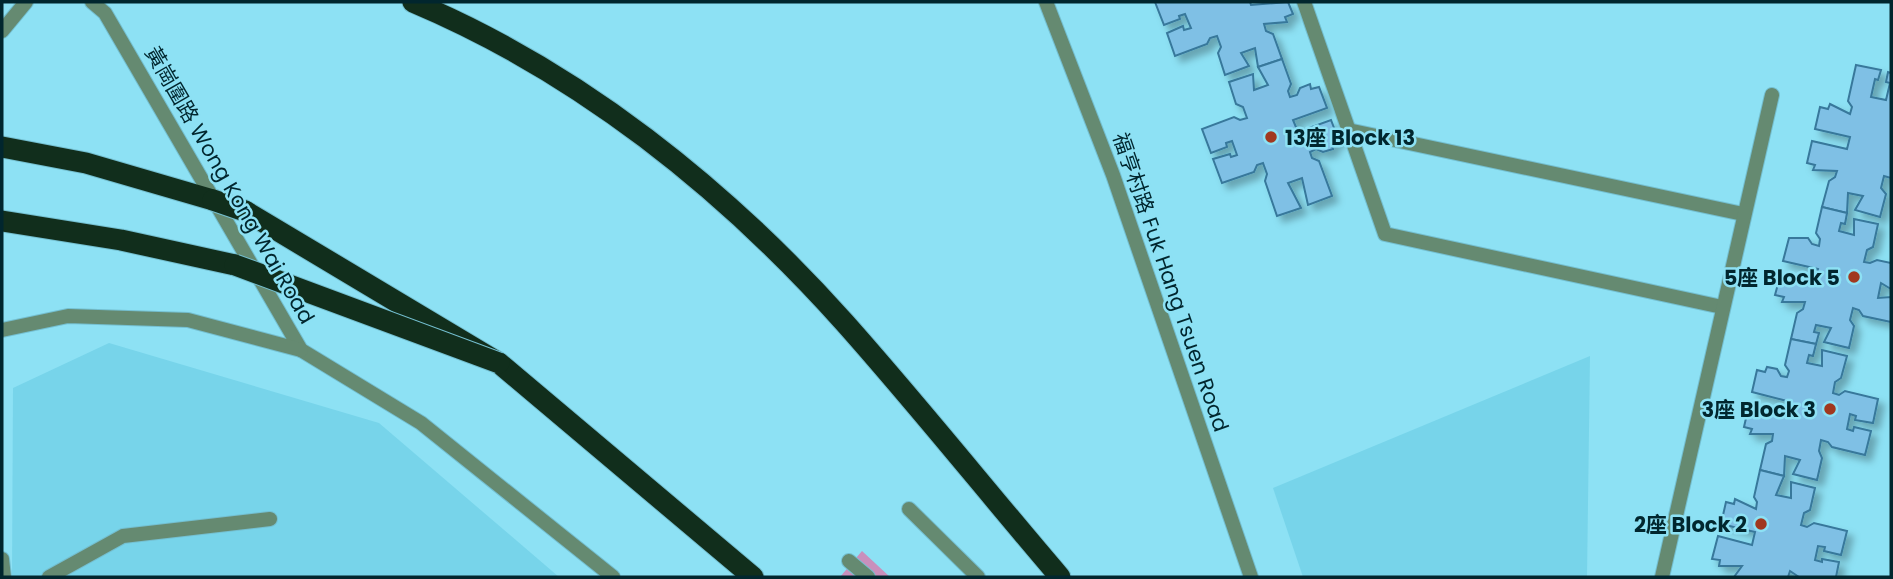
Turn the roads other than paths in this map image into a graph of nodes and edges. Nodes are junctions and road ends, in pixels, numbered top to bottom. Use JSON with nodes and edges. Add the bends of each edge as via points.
{"nodes":[{"id":1,"x":26,"y":2,"type":"edge"},
{"id":2,"x":92,"y":2,"type":"edge"},
{"id":3,"x":413,"y":2,"type":"edge"},
{"id":4,"x":1046,"y":2,"type":"edge"},
{"id":5,"x":1304,"y":2,"type":"edge"},
{"id":6,"x":2,"y":31,"type":"edge"},
{"id":7,"x":1772,"y":95,"type":"dead end"},
{"id":8,"x":1348,"y":130,"type":"junction"},
{"id":9,"x":2,"y":148,"type":"edge"},
{"id":10,"x":1743,"y":214,"type":"junction"},
{"id":11,"x":2,"y":221,"type":"edge"},
{"id":12,"x":1722,"y":307,"type":"junction"},
{"id":13,"x":2,"y":330,"type":"edge"},
{"id":14,"x":302,"y":350,"type":"junction"},
{"id":15,"x":499,"y":363,"type":"junction"},
{"id":16,"x":909,"y":509,"type":"dead end"},
{"id":17,"x":270,"y":519,"type":"dead end"},
{"id":18,"x":2,"y":559,"type":"edge"},
{"id":19,"x":849,"y":561,"type":"dead end"},
{"id":20,"x":4,"y":577,"type":"edge"},
{"id":21,"x":49,"y":577,"type":"edge"},
{"id":22,"x":612,"y":577,"type":"edge"},
{"id":23,"x":753,"y":577,"type":"edge"},
{"id":24,"x":868,"y":577,"type":"edge"},
{"id":25,"x":978,"y":577,"type":"edge"},
{"id":26,"x":1060,"y":577,"type":"edge"},
{"id":27,"x":1251,"y":577,"type":"edge"},
{"id":28,"x":1662,"y":577,"type":"edge"}],
"edges":[{"from":1,"to":6,"type":"street"},
{"from":2,"to":14,"type":"street","name":"黃崗圍路 Wong Kong Wai Road","via":[[112,25]]},
{"from":3,"to":26,"type":"highway","via":[[492,38],[584,93],[709,190],[844,322]]},
{"from":4,"to":27,"type":"street","name":"福亨村路 Fuk Hang Tsuen Road","via":[[1113,175]]},
{"from":5,"to":8,"type":"street"},
{"from":7,"to":10,"type":"street"},
{"from":8,"to":10,"type":"street"},
{"from":8,"to":12,"type":"street","via":[[1385,234]]},
{"from":9,"to":15,"type":"highway","bridge":true,"via":[[131,174],[245,211]]},
{"from":10,"to":12,"type":"street"},
{"from":11,"to":15,"type":"highway","bridge":true,"via":[[235,265]]},
{"from":12,"to":28,"type":"street"},
{"from":13,"to":14,"type":"street","via":[[68,316],[188,320]]},
{"from":14,"to":22,"type":"street","name":"黃崗圍路 Wong Kong Wai Road","via":[[421,424]]},
{"from":15,"to":23,"type":"highway"},
{"from":16,"to":25,"type":"street"},
{"from":17,"to":21,"type":"street","via":[[123,536]]},
{"from":18,"to":20,"type":"street"},
{"from":19,"to":24,"type":"street"}]}
